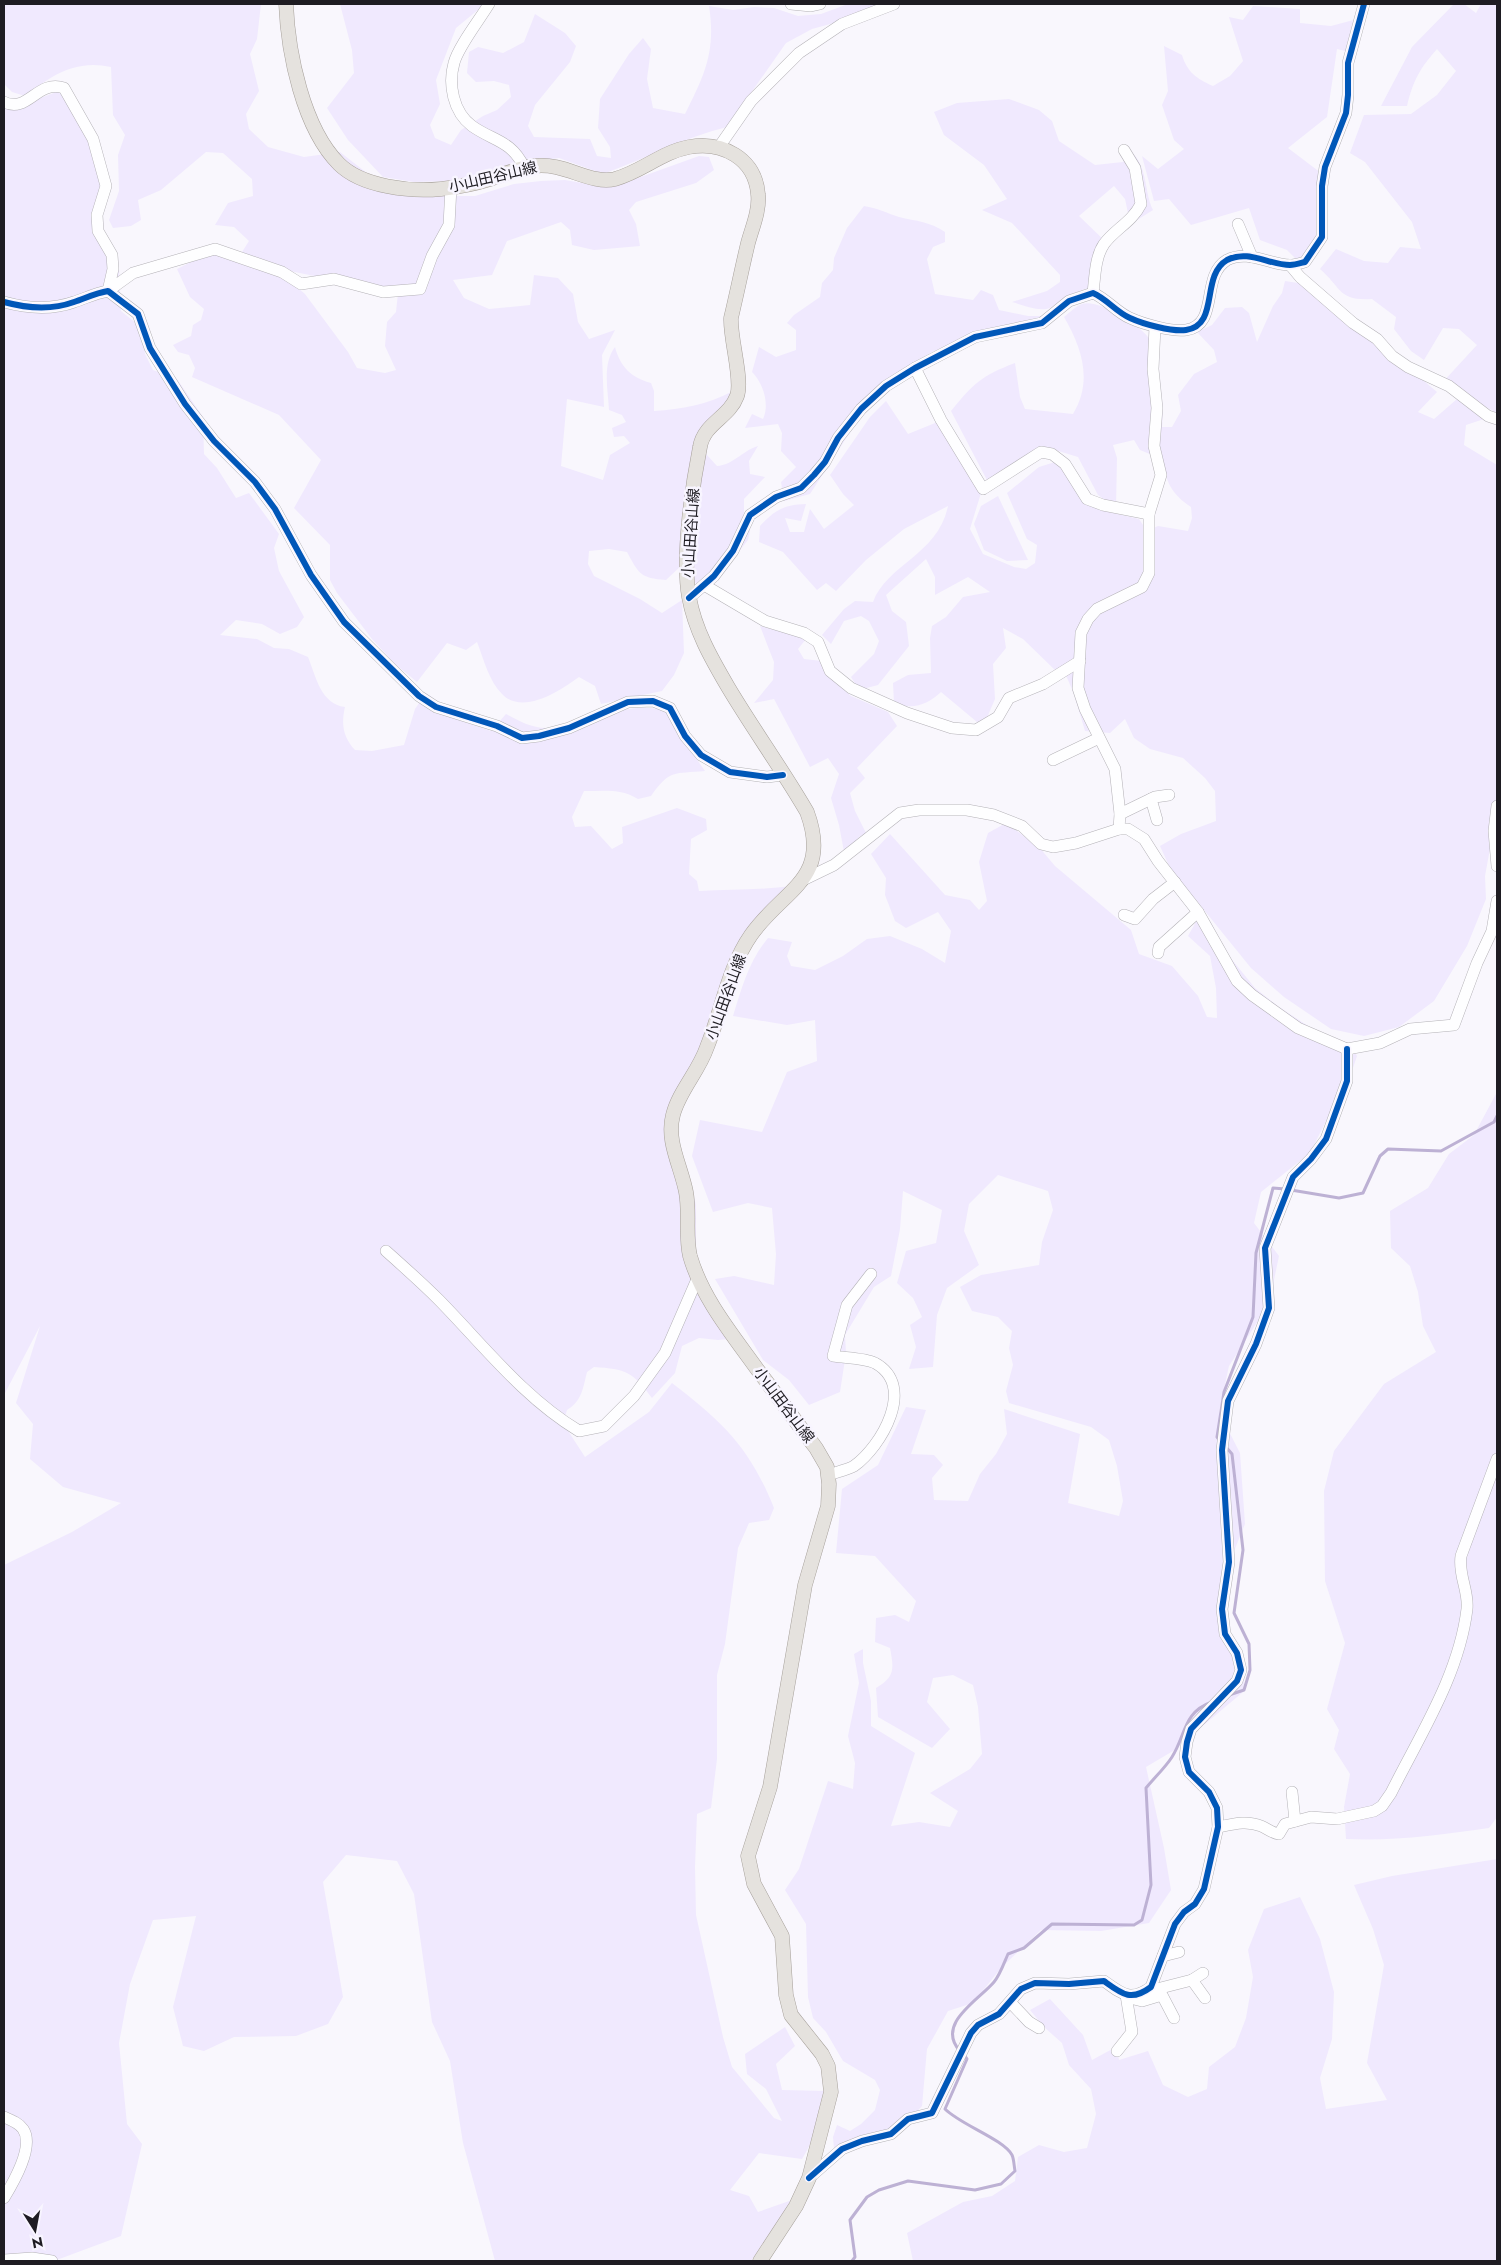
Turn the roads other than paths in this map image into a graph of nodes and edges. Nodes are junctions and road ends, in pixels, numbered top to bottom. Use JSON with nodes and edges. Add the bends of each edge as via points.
{"nodes":[{"id":1,"x":286,"y":4,"type":"edge"},
{"id":2,"x":490,"y":4,"type":"edge"},
{"id":3,"x":791,"y":4,"type":"edge"},
{"id":4,"x":820,"y":4,"type":"edge"},
{"id":5,"x":894,"y":4,"type":"edge"},
{"id":6,"x":1364,"y":4,"type":"edge"},
{"id":7,"x":4,"y":102,"type":"edge"},
{"id":8,"x":719,"y":147,"type":"junction"},
{"id":9,"x":1124,"y":150,"type":"dead end"},
{"id":10,"x":524,"y":167,"type":"junction"},
{"id":11,"x":451,"y":187,"type":"junction"},
{"id":12,"x":1238,"y":224,"type":"dead end"},
{"id":13,"x":1252,"y":257,"type":"junction"},
{"id":14,"x":1290,"y":265,"type":"junction"},
{"id":15,"x":108,"y":291,"type":"junction"},
{"id":16,"x":1093,"y":293,"type":"junction"},
{"id":17,"x":4,"y":302,"type":"edge"},
{"id":18,"x":1155,"y":327,"type":"junction"},
{"id":19,"x":915,"y":368,"type":"junction"},
{"id":20,"x":1497,"y":419,"type":"edge"},
{"id":21,"x":1149,"y":514,"type":"junction"},
{"id":22,"x":704,"y":585,"type":"junction"},
{"id":23,"x":689,"y":598,"type":"junction"},
{"id":24,"x":1080,"y":662,"type":"junction"},
{"id":25,"x":1099,"y":738,"type":"junction"},
{"id":26,"x":1053,"y":760,"type":"dead end"},
{"id":27,"x":783,"y":775,"type":"junction"},
{"id":28,"x":1169,"y":795,"type":"dead end"},
{"id":29,"x":1151,"y":799,"type":"junction"},
{"id":30,"x":1497,"y":806,"type":"edge"},
{"id":31,"x":1120,"y":814,"type":"junction"},
{"id":32,"x":1157,"y":820,"type":"dead end"},
{"id":33,"x":1119,"y":829,"type":"junction"},
{"id":34,"x":1497,"y":866,"type":"edge"},
{"id":35,"x":803,"y":880,"type":"junction"},
{"id":36,"x":1175,"y":882,"type":"junction"},
{"id":37,"x":1497,"y":901,"type":"edge"},
{"id":38,"x":1198,"y":912,"type":"junction"},
{"id":39,"x":1124,"y":915,"type":"dead end"},
{"id":40,"x":1158,"y":953,"type":"dead end"},
{"id":41,"x":1347,"y":1048,"type":"junction"},
{"id":42,"x":386,"y":1251,"type":"dead end"},
{"id":43,"x":871,"y":1274,"type":"dead end"},
{"id":44,"x":698,"y":1277,"type":"junction"},
{"id":45,"x":1497,"y":1459,"type":"edge"},
{"id":46,"x":828,"y":1475,"type":"junction"},
{"id":47,"x":1292,"y":1792,"type":"dead end"},
{"id":48,"x":1295,"y":1821,"type":"junction"},
{"id":49,"x":1218,"y":1827,"type":"junction"},
{"id":50,"x":1179,"y":1952,"type":"dead end"},
{"id":51,"x":1163,"y":1956,"type":"junction"},
{"id":52,"x":1202,"y":1973,"type":"dead end"},
{"id":53,"x":1192,"y":1980,"type":"junction"},
{"id":54,"x":1144,"y":1992,"type":"junction"},
{"id":55,"x":1129,"y":1995,"type":"junction"},
{"id":56,"x":1205,"y":1998,"type":"dead end"},
{"id":57,"x":1011,"y":2003,"type":"junction"},
{"id":58,"x":1174,"y":2018,"type":"dead end"},
{"id":59,"x":1039,"y":2028,"type":"dead end"},
{"id":60,"x":1117,"y":2051,"type":"dead end"},
{"id":61,"x":4,"y":2117,"type":"edge"},
{"id":62,"x":810,"y":2178,"type":"junction"},
{"id":63,"x":4,"y":2198,"type":"edge"},
{"id":64,"x":4,"y":2260,"type":"edge"},
{"id":65,"x":52,"y":2261,"type":"edge"},
{"id":66,"x":760,"y":2261,"type":"edge"}],
"edges":[{"from":1,"to":11,"type":"main road","name":"小山田谷山線","via":[[291,57],[299,84],[323,144],[340,165],[360,178],[384,184],[425,190]]},
{"from":2,"to":10,"type":"street","via":[[454,61],[454,95],[461,115],[472,126],[512,149]]},
{"from":3,"to":4,"type":"street"},
{"from":5,"to":8,"type":"street","via":[[842,24],[799,53],[751,102]]},
{"from":6,"to":14,"type":"street","via":[[1348,63],[1346,113],[1325,167],[1322,237],[1305,262]]},
{"from":7,"to":15,"type":"street","via":[[17,105],[42,89],[55,85],[64,88],[93,139],[106,186],[97,215],[98,231],[112,255],[113,269]]},
{"from":8,"to":10,"type":"main road","name":"小山田谷山線","via":[[687,147],[621,177],[604,180],[554,165]]},
{"from":8,"to":23,"type":"main road","name":"小山田谷山線","via":[[736,154],[748,165],[756,181],[758,203],[731,318],[739,388],[727,413],[708,428],[700,444],[687,562]]},
{"from":9,"to":16,"type":"street","via":[[1135,168],[1142,204],[1136,215],[1105,242],[1099,254]]},
{"from":10,"to":11,"type":"main road","name":"小山田谷山線"},
{"from":11,"to":15,"type":"street","via":[[449,225],[432,256],[420,289],[383,292],[334,279],[301,284],[282,272],[215,249],[133,274]]},
{"from":12,"to":13,"type":"street"},
{"from":13,"to":14,"type":"street"},
{"from":13,"to":18,"type":"street","via":[[1237,256],[1216,270],[1208,310],[1199,324],[1186,330]]},
{"from":14,"to":20,"type":"street","via":[[1353,323],[1377,339],[1392,356],[1449,386],[1488,416]]},
{"from":15,"to":17,"type":"street","via":[[45,307]]},
{"from":15,"to":27,"type":"street","via":[[138,314],[150,348],[185,404],[275,509],[311,575],[339,615],[420,696],[436,706],[497,726],[522,738],[569,728],[628,702],[653,701],[670,708],[685,736],[701,755],[730,772],[767,777]]},
{"from":16,"to":18,"type":"street","via":[[1129,318]]},
{"from":16,"to":19,"type":"street","via":[[1069,301],[1042,323],[974,337]]},
{"from":18,"to":21,"type":"street","via":[[1152,368],[1157,408],[1154,446],[1161,476]]},
{"from":19,"to":21,"type":"street","via":[[941,420],[983,489],[1040,452],[1052,454],[1065,464],[1087,499],[1104,506]]},
{"from":19,"to":22,"type":"street","via":[[886,386],[861,409],[838,438],[825,462],[801,488],[776,497],[750,515],[733,551]]},
{"from":21,"to":24,"type":"street","via":[[1149,573],[1142,587],[1097,609],[1088,619],[1081,633]]},
{"from":22,"to":23,"type":"street"},
{"from":22,"to":24,"type":"street","via":[[765,621],[804,633],[818,642],[830,671],[851,688],[952,728],[976,730],[998,717],[1008,698],[1043,684]]},
{"from":23,"to":27,"type":"main road","name":"小山田谷山線","via":[[705,648]]},
{"from":24,"to":25,"type":"street","via":[[1078,688]]},
{"from":25,"to":26,"type":"street"},
{"from":25,"to":31,"type":"street","via":[[1115,769]]},
{"from":27,"to":35,"type":"main road","name":"小山田谷山線","via":[[807,812],[813,834],[812,860]]},
{"from":28,"to":29,"type":"street"},
{"from":29,"to":31,"type":"street"},
{"from":29,"to":32,"type":"street"},
{"from":30,"to":34,"type":"street","via":[[1494,832]]},
{"from":31,"to":33,"type":"street"},
{"from":33,"to":35,"type":"street","via":[[1053,847],[1041,844],[1022,826],[994,815],[967,810],[900,813],[834,865]]},
{"from":33,"to":36,"type":"street","via":[[1144,839]]},
{"from":35,"to":44,"type":"main road","name":"小山田谷山線","via":[[752,934],[738,956],[708,1047],[673,1116],[675,1154],[686,1193],[689,1249]]},
{"from":36,"to":38,"type":"street"},
{"from":36,"to":39,"type":"street","via":[[1135,919]]},
{"from":37,"to":41,"type":"street","via":[[1492,931],[1454,1026],[1410,1029],[1380,1043]]},
{"from":38,"to":40,"type":"street","via":[[1159,947]]},
{"from":38,"to":41,"type":"street","via":[[1237,981],[1252,995],[1298,1028]]},
{"from":41,"to":49,"type":"street","via":[[1347,1081],[1326,1139],[1292,1177],[1265,1248],[1269,1308],[1256,1344],[1228,1401],[1222,1450],[1229,1562],[1222,1609],[1225,1634],[1237,1653],[1241,1670],[1237,1681],[1191,1729],[1185,1757],[1189,1772],[1209,1792],[1217,1808]]},
{"from":42,"to":44,"type":"street","via":[[551,1414],[579,1431],[604,1426],[634,1396],[665,1353]]},
{"from":43,"to":46,"type":"street","via":[[848,1305],[834,1356],[875,1363],[889,1375],[895,1389],[892,1416],[871,1450],[853,1466]]},
{"from":44,"to":46,"type":"main road","name":"小山田谷山線","via":[[728,1329],[816,1448]]},
{"from":45,"to":48,"type":"street","via":[[1461,1556],[1459,1569],[1467,1609],[1456,1659],[1391,1793],[1374,1811],[1337,1819],[1311,1817]]},
{"from":46,"to":62,"type":"main road","name":"小山田谷山線","via":[[828,1506],[805,1585],[770,1787],[748,1856],[754,1884],[782,1936],[786,1995],[791,2015],[822,2054],[831,2080],[830,2103],[817,2142]]},
{"from":47,"to":48,"type":"street"},
{"from":48,"to":49,"type":"street","via":[[1285,1824],[1279,1834],[1247,1822]]},
{"from":49,"to":51,"type":"street","via":[[1204,1889],[1196,1904],[1175,1924]]},
{"from":50,"to":51,"type":"street"},
{"from":51,"to":54,"type":"street","via":[[1151,1987]]},
{"from":52,"to":53,"type":"street"},
{"from":53,"to":54,"type":"street"},
{"from":53,"to":56,"type":"street"},
{"from":54,"to":55,"type":"street"},
{"from":55,"to":57,"type":"street","via":[[1104,1980],[1035,1983],[1021,1989]]},
{"from":55,"to":58,"type":"street","via":[[1142,2001],[1162,1995]]},
{"from":55,"to":60,"type":"street","via":[[1132,2032]]},
{"from":57,"to":59,"type":"street"},
{"from":57,"to":62,"type":"street","via":[[999,2014],[978,2024],[932,2113],[908,2119],[891,2134],[842,2148]]},
{"from":61,"to":63,"type":"street","via":[[16,2122],[28,2140],[14,2181]]},
{"from":62,"to":66,"type":"main road","name":"小山田谷山線"},
{"from":64,"to":65,"type":"street","via":[[32,2258]]}]}
